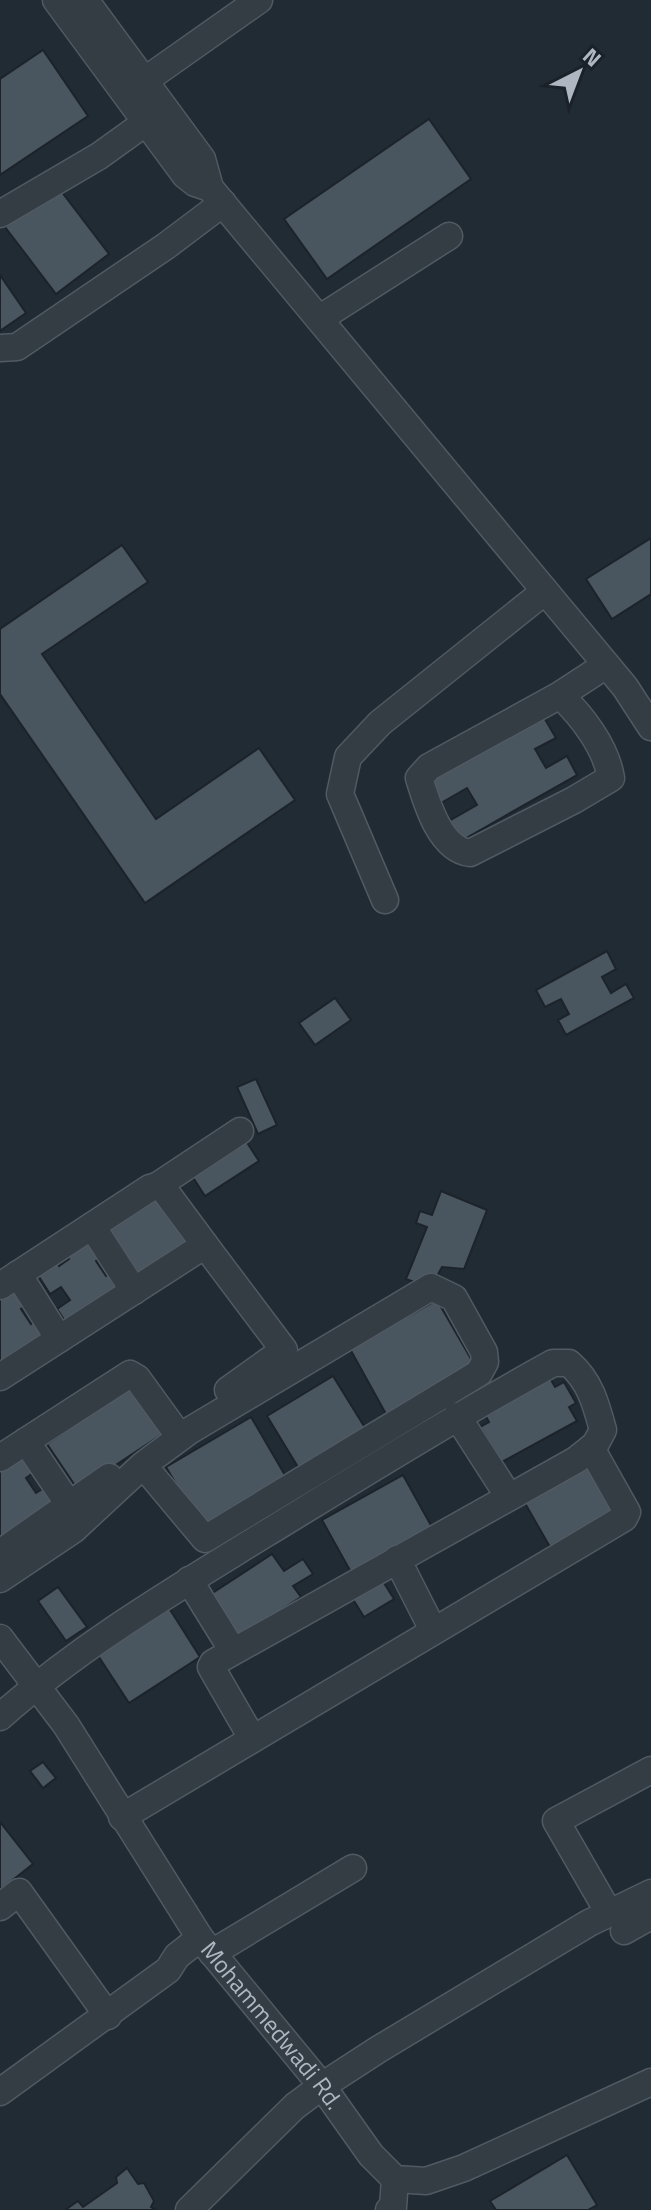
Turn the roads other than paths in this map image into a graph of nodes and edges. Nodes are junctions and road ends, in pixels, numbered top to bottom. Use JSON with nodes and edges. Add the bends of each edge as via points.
{"nodes":[{"id":1,"x":56,"y":0,"type":"edge"},
{"id":2,"x":85,"y":0,"type":"edge"},
{"id":3,"x":259,"y":0,"type":"edge"},
{"id":4,"x":144,"y":81,"type":"junction"},
{"id":5,"x":145,"y":123,"type":"junction"},
{"id":6,"x":217,"y":196,"type":"junction"},
{"id":7,"x":0,"y":214,"type":"edge"},
{"id":8,"x":449,"y":236,"type":"dead end"},
{"id":9,"x":319,"y":319,"type":"junction"},
{"id":10,"x":0,"y":348,"type":"edge"},
{"id":11,"x":545,"y":591,"type":"junction"},
{"id":12,"x":606,"y":665,"type":"junction"},
{"id":13,"x":560,"y":695,"type":"junction"},
{"id":14,"x":651,"y":727,"type":"edge"},
{"id":15,"x":385,"y":900,"type":"dead end"},
{"id":16,"x":240,"y":1131,"type":"dead end"},
{"id":17,"x":157,"y":1186,"type":"junction"},
{"id":18,"x":92,"y":1226,"type":"junction"},
{"id":19,"x":205,"y":1245,"type":"junction"},
{"id":20,"x":9,"y":1280,"type":"edge"},
{"id":21,"x":134,"y":1291,"type":"junction"},
{"id":22,"x":59,"y":1339,"type":"junction"},
{"id":23,"x":0,"y":1377,"type":"edge"},
{"id":24,"x":457,"y":1416,"type":"junction"},
{"id":25,"x":174,"y":1429,"type":"junction"},
{"id":26,"x":26,"y":1441,"type":"junction"},
{"id":27,"x":591,"y":1448,"type":"junction"},
{"id":28,"x":0,"y":1458,"type":"edge"},
{"id":29,"x":143,"y":1465,"type":"junction"},
{"id":30,"x":509,"y":1497,"type":"junction"},
{"id":31,"x":70,"y":1506,"type":"junction"},
{"id":32,"x":0,"y":1553,"type":"edge"},
{"id":33,"x":397,"y":1559,"type":"junction"},
{"id":34,"x":0,"y":1579,"type":"edge"},
{"id":35,"x":189,"y":1580,"type":"junction"},
{"id":36,"x":433,"y":1630,"type":"junction"},
{"id":37,"x":0,"y":1638,"type":"edge"},
{"id":38,"x":233,"y":1651,"type":"junction"},
{"id":39,"x":36,"y":1685,"type":"junction"},
{"id":40,"x":0,"y":1717,"type":"edge"},
{"id":41,"x":252,"y":1738,"type":"junction"},
{"id":42,"x":651,"y":1770,"type":"edge"},
{"id":43,"x":122,"y":1817,"type":"junction"},
{"id":44,"x":353,"y":1868,"type":"dead end"},
{"id":45,"x":651,"y":1893,"type":"edge"},
{"id":46,"x":0,"y":1907,"type":"edge"},
{"id":47,"x":651,"y":1916,"type":"edge"},
{"id":48,"x":616,"y":1922,"type":"junction"},
{"id":49,"x":207,"y":1947,"type":"junction"},
{"id":50,"x":108,"y":2016,"type":"junction"},
{"id":51,"x":651,"y":2082,"type":"edge"},
{"id":52,"x":322,"y":2086,"type":"junction"},
{"id":53,"x":0,"y":2092,"type":"edge"},
{"id":54,"x":395,"y":2179,"type":"junction"},
{"id":55,"x":189,"y":2210,"type":"edge"},
{"id":56,"x":389,"y":2210,"type":"edge"}],
"edges":[{"from":1,"to":5,"type":"street"},
{"from":2,"to":4,"type":"street"},
{"from":3,"to":4,"type":"street"},
{"from":4,"to":6,"type":"street","via":[[202,159]]},
{"from":5,"to":6,"type":"street","via":[[185,175]]},
{"from":5,"to":7,"type":"street"},
{"from":6,"to":9,"type":"street"},
{"from":6,"to":10,"type":"street","via":[[166,246],[17,347]]},
{"from":8,"to":9,"type":"street"},
{"from":9,"to":11,"type":"street"},
{"from":11,"to":12,"type":"street"},
{"from":11,"to":15,"type":"street","via":[[380,723],[348,757],[340,794]]},
{"from":12,"to":13,"type":"street"},
{"from":12,"to":14,"type":"street"},
{"from":13,"to":13,"type":"street","via":[[429,767],[419,778],[444,835],[460,852],[470,853],[611,778],[608,761]]},
{"from":16,"to":17,"type":"street"},
{"from":17,"to":18,"type":"street"},
{"from":17,"to":19,"type":"street"},
{"from":18,"to":20,"type":"street"},
{"from":18,"to":21,"type":"street"},
{"from":19,"to":21,"type":"street"},
{"from":19,"to":25,"type":"street","via":[[284,1350]]},
{"from":20,"to":22,"type":"street"},
{"from":21,"to":22,"type":"street"},
{"from":22,"to":23,"type":"street"},
{"from":24,"to":27,"type":"street","via":[[553,1363],[569,1363],[583,1375],[603,1430]]},
{"from":24,"to":30,"type":"street"},
{"from":24,"to":35,"type":"street"},
{"from":25,"to":26,"type":"street","via":[[130,1374]]},
{"from":25,"to":31,"type":"street"},
{"from":26,"to":28,"type":"street"},
{"from":26,"to":31,"type":"street"},
{"from":27,"to":30,"type":"street"},
{"from":27,"to":36,"type":"street","via":[[627,1512],[624,1518]]},
{"from":29,"to":29,"type":"street","via":[[189,1431],[431,1287],[454,1298],[484,1352],[479,1373],[205,1539]]},
{"from":29,"to":34,"type":"street","via":[[73,1530]]},
{"from":30,"to":33,"type":"street"},
{"from":31,"to":32,"type":"street"},
{"from":33,"to":36,"type":"street"},
{"from":33,"to":38,"type":"street"},
{"from":35,"to":38,"type":"street"},
{"from":35,"to":39,"type":"street"},
{"from":36,"to":41,"type":"street"},
{"from":37,"to":39,"type":"street","name":"Mohammedwadi Rd."},
{"from":38,"to":41,"type":"street","via":[[211,1667]]},
{"from":39,"to":40,"type":"street"},
{"from":39,"to":43,"type":"street","name":"Mohammedwadi Rd."},
{"from":41,"to":43,"type":"street"},
{"from":42,"to":48,"type":"street","via":[[556,1821]]},
{"from":43,"to":49,"type":"street","name":"Mohammedwadi Rd."},
{"from":44,"to":49,"type":"street"},
{"from":45,"to":48,"type":"street"},
{"from":46,"to":50,"type":"street","via":[[19,1892]]},
{"from":47,"to":48,"type":"street"},
{"from":48,"to":52,"type":"street","via":[[392,2041]]},
{"from":49,"to":50,"type":"street","via":[[177,1956],[168,1970]]},
{"from":49,"to":52,"type":"street","name":"Mohammedwadi Rd."},
{"from":50,"to":53,"type":"street"},
{"from":51,"to":54,"type":"street","via":[[464,2168],[426,2181]]},
{"from":52,"to":54,"type":"street","name":"Mohammedwadi Rd.","via":[[371,2155]]},
{"from":52,"to":55,"type":"street"},
{"from":54,"to":56,"type":"street"}]}
